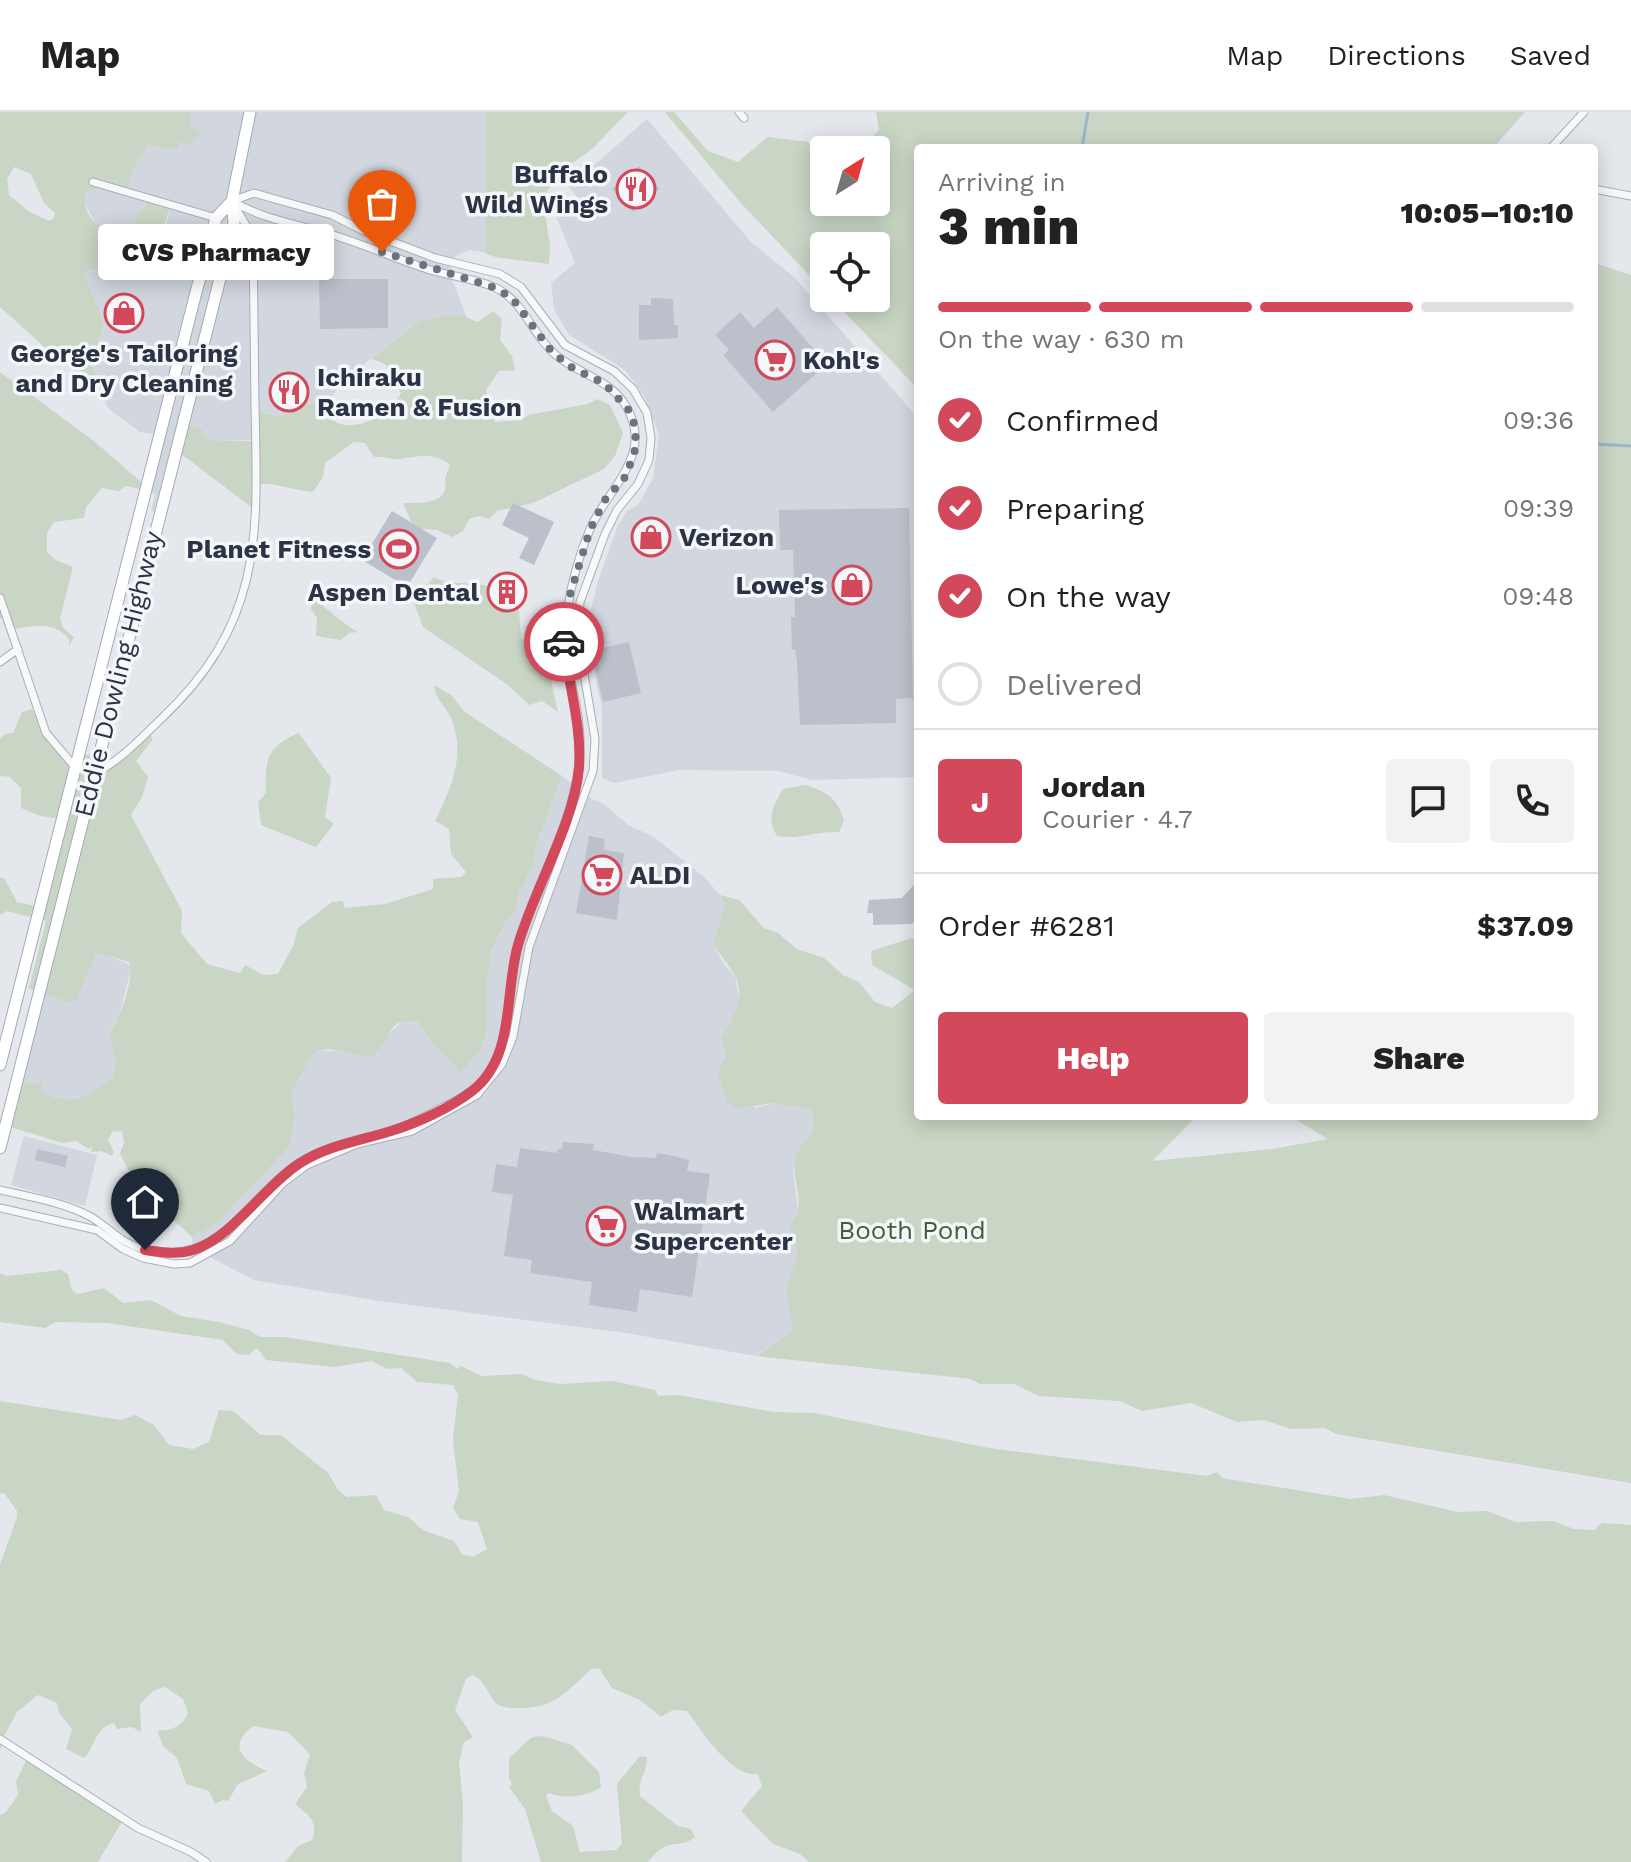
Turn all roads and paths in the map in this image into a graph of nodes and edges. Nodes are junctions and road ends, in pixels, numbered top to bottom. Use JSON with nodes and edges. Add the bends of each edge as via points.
{"nodes":[{"id":1,"x":250,"y":112,"type":"edge"},
{"id":2,"x":1584,"y":112,"type":"edge"},
{"id":3,"x":1555,"y":144,"type":"edge"},
{"id":4,"x":93,"y":182,"type":"dead end"},
{"id":5,"x":1598,"y":190,"type":"edge"},
{"id":6,"x":1631,"y":196,"type":"edge"},
{"id":7,"x":232,"y":201,"type":"junction"},
{"id":8,"x":216,"y":218,"type":"junction"},
{"id":9,"x":253,"y":248,"type":"junction"},
{"id":10,"x":227,"y":250,"type":"junction"},
{"id":11,"x":0,"y":598,"type":"edge"},
{"id":12,"x":18,"y":649,"type":"junction"},
{"id":13,"x":0,"y":662,"type":"edge"},
{"id":14,"x":75,"y":767,"type":"junction"},
{"id":15,"x":95,"y":773,"type":"junction"},
{"id":16,"x":0,"y":1065,"type":"edge"},
{"id":17,"x":0,"y":1148,"type":"edge"},
{"id":18,"x":0,"y":1190,"type":"edge"},
{"id":19,"x":0,"y":1208,"type":"edge"},
{"id":20,"x":74,"y":1210,"type":"junction"},
{"id":21,"x":71,"y":1222,"type":"junction"},
{"id":22,"x":0,"y":1739,"type":"edge"},
{"id":23,"x":206,"y":1862,"type":"edge"}],
"edges":[{"from":1,"to":7,"type":"main road","name":"Eddie Dowling Highway"},
{"from":2,"to":3,"type":"street"},
{"from":4,"to":8,"type":"street"},
{"from":5,"to":6,"type":"street"},
{"from":7,"to":8,"type":"main road","name":"Eddie Dowling Highway"},
{"from":7,"to":9,"type":"street","via":[[253,237]]},
{"from":7,"to":10,"type":"main road","name":"Eddie Dowling Highway","via":[[234,223]]},
{"from":7,"to":20,"type":"street","via":[[252,214],[333,235],[493,287],[512,298],[552,352],[619,395],[635,426],[636,447],[626,476],[604,501],[590,530],[569,598],[563,632],[576,704],[579,772],[518,945],[496,1061],[474,1090],[411,1124],[316,1153],[277,1179],[223,1233],[191,1250],[145,1250]]},
{"from":7,"to":21,"type":"street","via":[[254,193],[332,215],[435,258],[500,274],[521,287],[565,345],[614,371],[633,389],[647,413],[649,460],[605,534],[580,602],[577,633],[595,739],[593,771],[529,947],[513,1037],[488,1085],[468,1102],[412,1131],[357,1144],[307,1165],[283,1183],[230,1241],[190,1263],[143,1258],[97,1230]]},
{"from":8,"to":14,"type":"main road","name":"Eddie Dowling Highway"},
{"from":9,"to":10,"type":"main road"},
{"from":9,"to":15,"type":"street","via":[[257,513],[244,596],[206,670],[156,724]]},
{"from":10,"to":15,"type":"main road","name":"Eddie Dowling Highway"},
{"from":11,"to":12,"type":"street"},
{"from":12,"to":13,"type":"street"},
{"from":12,"to":14,"type":"street","via":[[46,733]]},
{"from":14,"to":15,"type":"street"},
{"from":14,"to":16,"type":"main road","name":"Eddie Dowling Highway"},
{"from":15,"to":17,"type":"main road","name":"Eddie Dowling Highway"},
{"from":18,"to":20,"type":"street"},
{"from":19,"to":21,"type":"street"},
{"from":20,"to":21,"type":"street"},
{"from":22,"to":23,"type":"street","via":[[138,1828]]}]}
